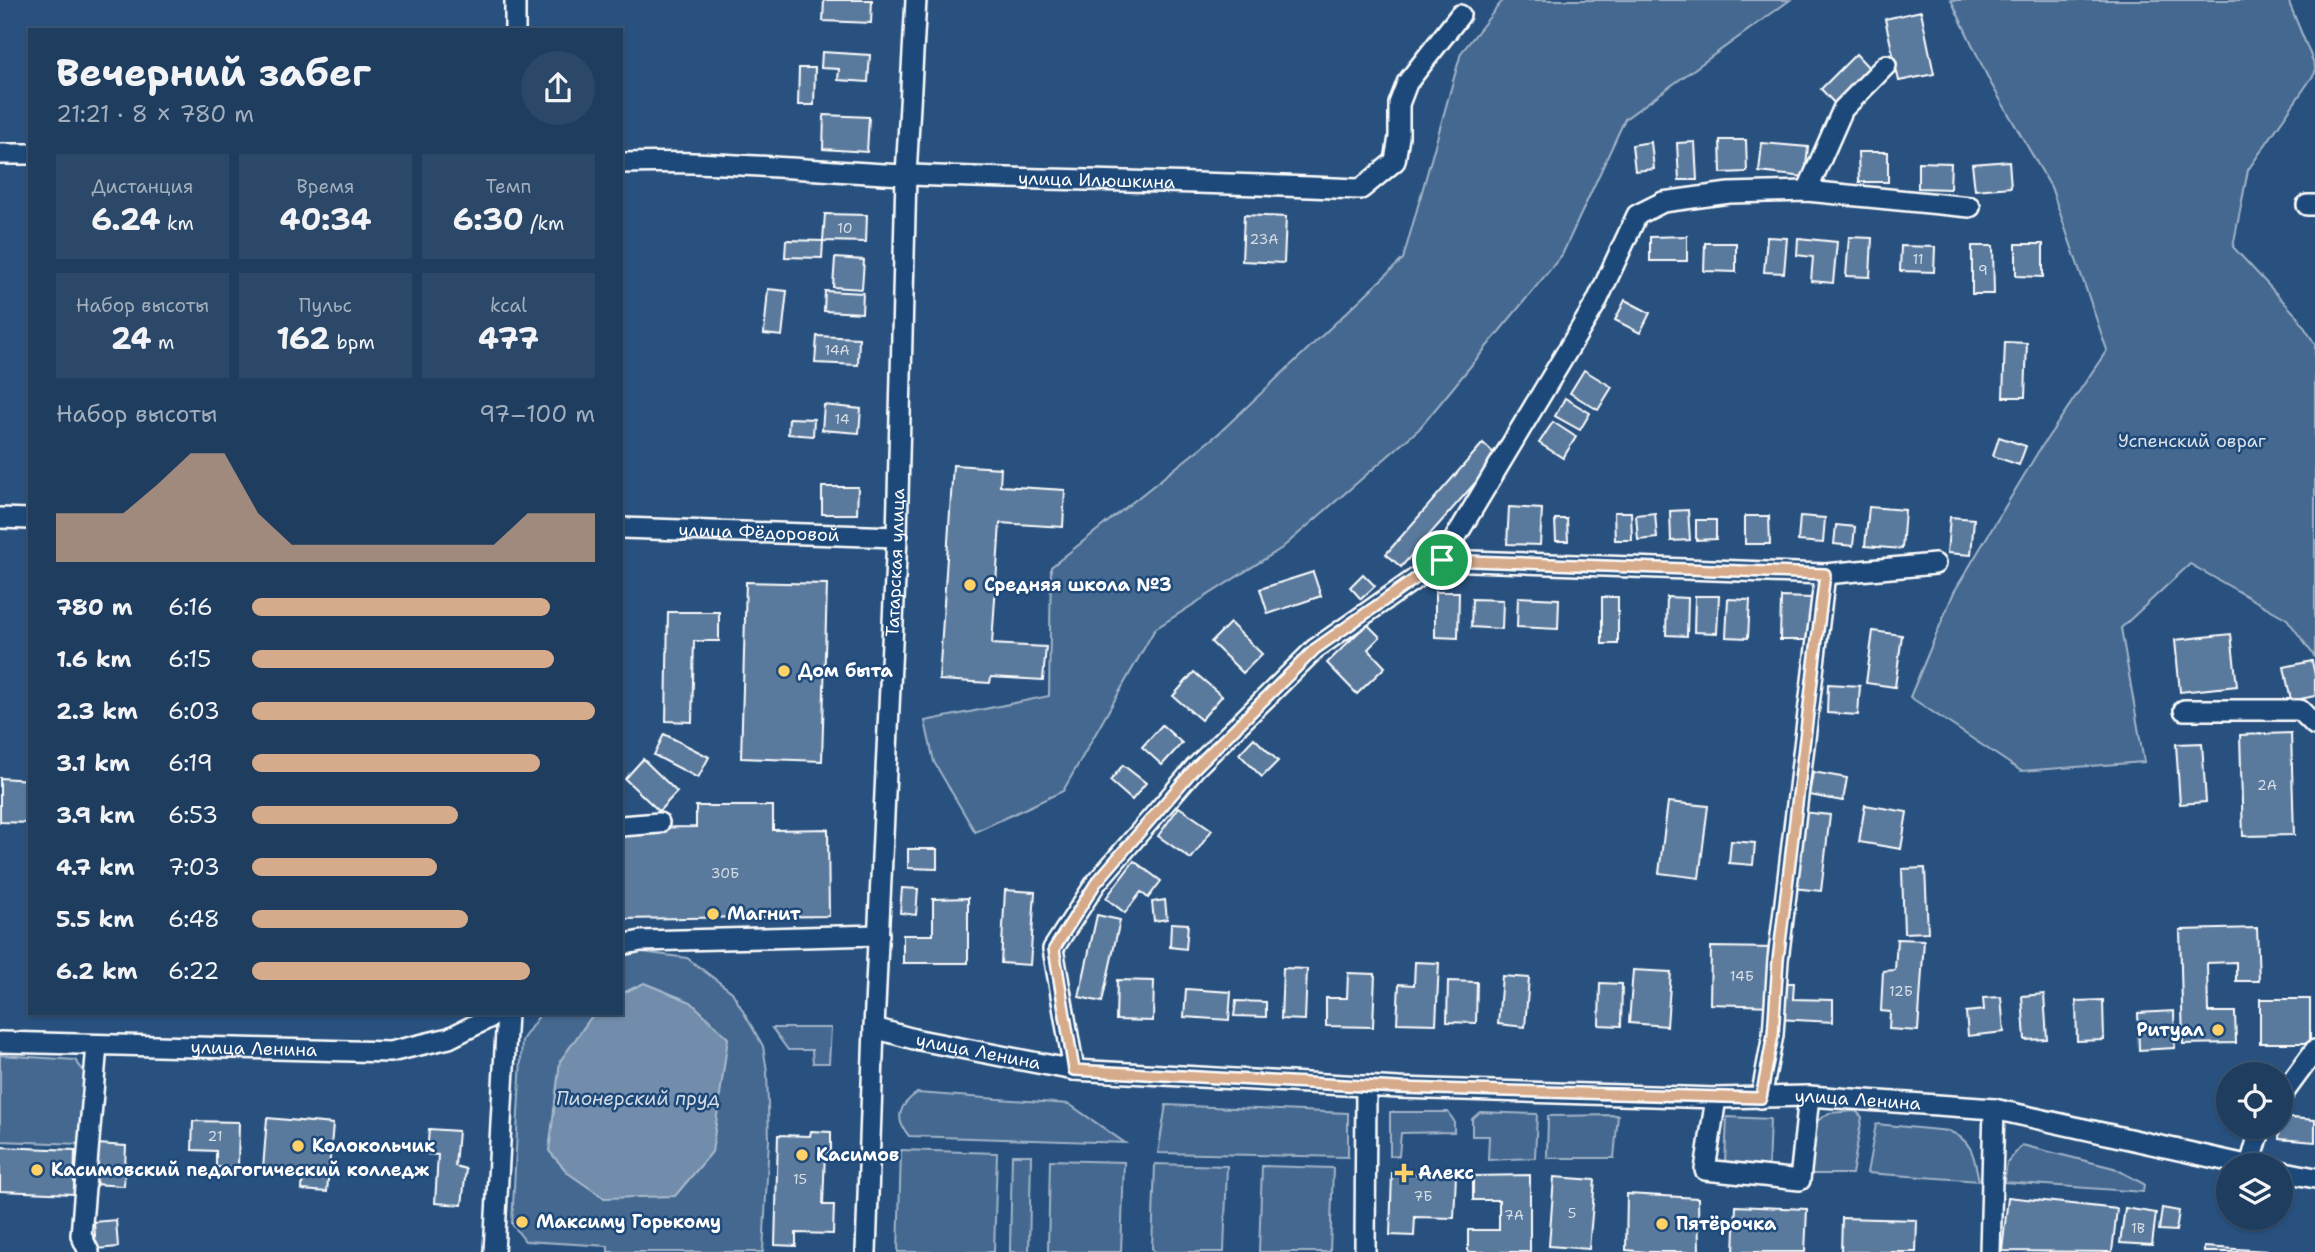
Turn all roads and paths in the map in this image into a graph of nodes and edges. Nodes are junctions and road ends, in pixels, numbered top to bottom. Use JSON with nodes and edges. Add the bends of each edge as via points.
{"nodes":[{"id":1,"x":515,"y":0,"type":"edge"},
{"id":2,"x":916,"y":0,"type":"edge"},
{"id":3,"x":1460,"y":15,"type":"dead end"},
{"id":4,"x":514,"y":28,"type":"edge"},
{"id":5,"x":1886,"y":65,"type":"dead end"},
{"id":6,"x":0,"y":154,"type":"edge"},
{"id":7,"x":28,"y":154,"type":"edge"},
{"id":8,"x":623,"y":163,"type":"edge"},
{"id":9,"x":906,"y":174,"type":"junction"},
{"id":10,"x":1807,"y":191,"type":"junction"},
{"id":11,"x":1970,"y":207,"type":"dead end"},
{"id":12,"x":0,"y":518,"type":"edge"},
{"id":13,"x":28,"y":519,"type":"edge"},
{"id":14,"x":623,"y":528,"type":"edge"},
{"id":15,"x":897,"y":537,"type":"junction"},
{"id":16,"x":1442,"y":560,"type":"junction"},
{"id":17,"x":1935,"y":564,"type":"dead end"},
{"id":18,"x":1825,"y":574,"type":"junction"},
{"id":19,"x":2185,"y":710,"type":"dead end"},
{"id":20,"x":2315,"y":725,"type":"edge"},
{"id":21,"x":659,"y":823,"type":"dead end"},
{"id":22,"x":623,"y":825,"type":"edge"},
{"id":23,"x":879,"y":935,"type":"junction"},
{"id":24,"x":623,"y":945,"type":"edge"},
{"id":25,"x":495,"y":1015,"type":"edge"},
{"id":26,"x":507,"y":1015,"type":"edge"},
{"id":27,"x":874,"y":1028,"type":"junction"},
{"id":28,"x":0,"y":1042,"type":"edge"},
{"id":29,"x":97,"y":1045,"type":"junction"},
{"id":30,"x":2315,"y":1050,"type":"edge"},
{"id":31,"x":1074,"y":1070,"type":"junction"},
{"id":32,"x":2293,"y":1080,"type":"edge"},
{"id":33,"x":1366,"y":1086,"type":"junction"},
{"id":34,"x":1809,"y":1096,"type":"junction"},
{"id":35,"x":1716,"y":1098,"type":"junction"},
{"id":36,"x":1761,"y":1098,"type":"junction"},
{"id":37,"x":1994,"y":1109,"type":"junction"},
{"id":38,"x":2216,"y":1158,"type":"edge"},
{"id":39,"x":2293,"y":1174,"type":"edge"},
{"id":40,"x":2315,"y":1178,"type":"edge"},
{"id":41,"x":89,"y":1252,"type":"edge"},
{"id":42,"x":494,"y":1252,"type":"edge"},
{"id":43,"x":866,"y":1252,"type":"edge"},
{"id":44,"x":1365,"y":1252,"type":"edge"},
{"id":45,"x":1990,"y":1252,"type":"edge"}],
"edges":[{"from":1,"to":4,"type":"street"},
{"from":2,"to":9,"type":"street","name":"Татарская улица"},
{"from":3,"to":9,"type":"street","name":"улица Илюшкина","via":[[1407,83],[1399,104],[1395,161],[1361,189]]},
{"from":5,"to":10,"type":"street","via":[[1843,109]]},
{"from":6,"to":7,"type":"street"},
{"from":8,"to":9,"type":"street","name":"улица Илюшкина","via":[[682,161]]},
{"from":9,"to":15,"type":"street","name":"Татарская улица"},
{"from":10,"to":11,"type":"street"},
{"from":10,"to":16,"type":"street","via":[[1664,202],[1637,215],[1596,303]]},
{"from":12,"to":13,"type":"street"},
{"from":14,"to":15,"type":"street","name":"улица Фёдоровой"},
{"from":15,"to":23,"type":"street","name":"Татарская улица"},
{"from":16,"to":18,"type":"street"},
{"from":16,"to":31,"type":"street","via":[[1315,649],[1195,768],[1096,883],[1054,949]]},
{"from":17,"to":18,"type":"street"},
{"from":18,"to":36,"type":"street","via":[[1773,1035]]},
{"from":19,"to":20,"type":"street","via":[[2300,710]]},
{"from":21,"to":22,"type":"street"},
{"from":23,"to":24,"type":"street"},
{"from":23,"to":27,"type":"street","name":"Татарская улица"},
{"from":25,"to":29,"type":"street","name":"улица Ленина","via":[[449,1038],[390,1052]]},
{"from":26,"to":42,"type":"street"},
{"from":27,"to":31,"type":"street","name":"улица Ленина"},
{"from":27,"to":43,"type":"street","name":"Татарская улица"},
{"from":28,"to":29,"type":"street","name":"улица Ленина"},
{"from":29,"to":41,"type":"street","via":[[81,1235]]},
{"from":30,"to":32,"type":"street"},
{"from":31,"to":33,"type":"street","name":"улица Ленина"},
{"from":33,"to":35,"type":"street","name":"улица Ленина"},
{"from":33,"to":44,"type":"street"},
{"from":34,"to":35,"type":"street","via":[[1800,1180],[1705,1170]]},
{"from":34,"to":36,"type":"street","name":"улица Ленина"},
{"from":34,"to":37,"type":"street","name":"улица Ленина"},
{"from":35,"to":36,"type":"street","name":"улица Ленина"},
{"from":37,"to":38,"type":"street","name":"улица Ленина"},
{"from":37,"to":45,"type":"street"},
{"from":39,"to":40,"type":"street"}]}
